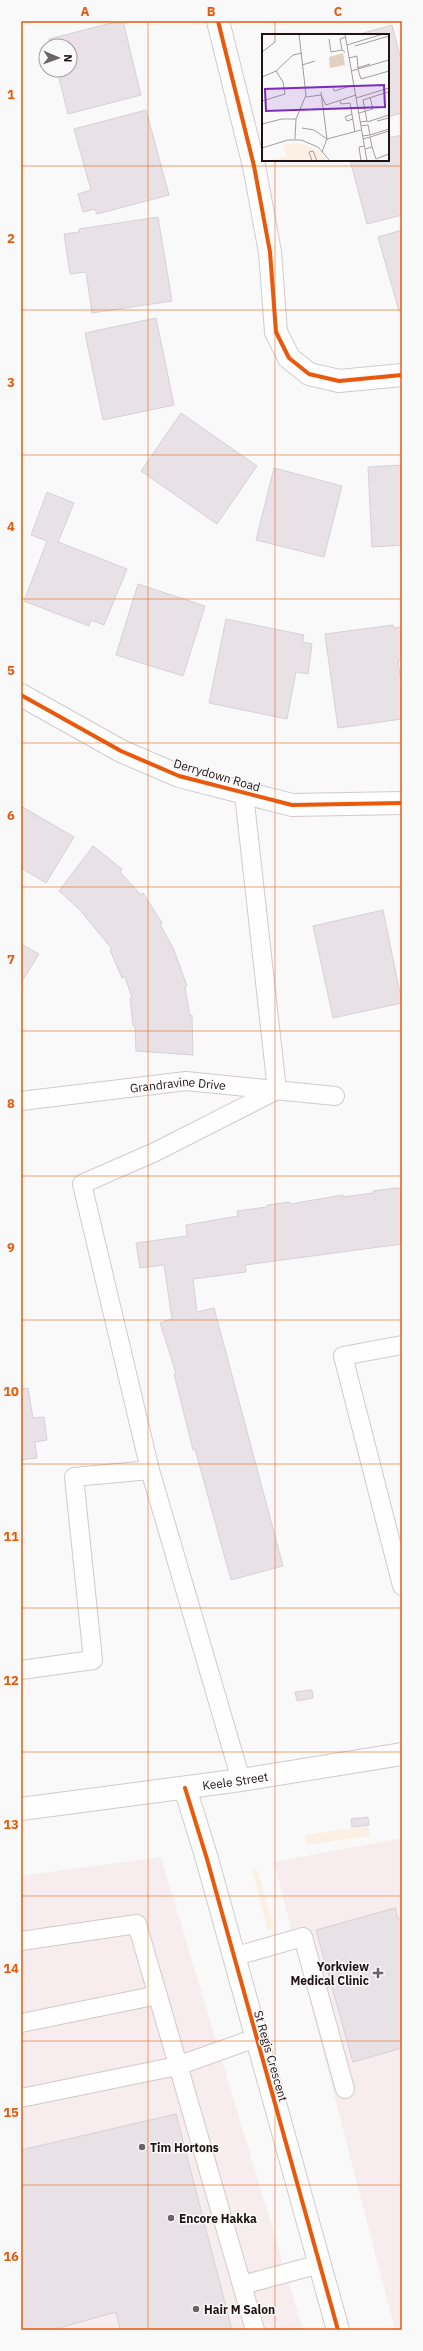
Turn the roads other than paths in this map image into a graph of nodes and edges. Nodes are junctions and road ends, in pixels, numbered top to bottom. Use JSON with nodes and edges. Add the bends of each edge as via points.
{"nodes":[{"id":1,"x":218,"y":21,"type":"edge"},
{"id":2,"x":402,"y":375,"type":"edge"},
{"id":3,"x":21,"y":695,"type":"edge"},
{"id":4,"x":244,"y":794,"type":"junction"},
{"id":5,"x":402,"y":803,"type":"edge"},
{"id":6,"x":277,"y":1090,"type":"junction"},
{"id":7,"x":336,"y":1096,"type":"dead end"},
{"id":8,"x":21,"y":1101,"type":"edge"},
{"id":9,"x":402,"y":1345,"type":"edge"},
{"id":10,"x":150,"y":1470,"type":"junction"},
{"id":11,"x":402,"y":1586,"type":"edge"},
{"id":12,"x":21,"y":1670,"type":"edge"},
{"id":13,"x":402,"y":1754,"type":"edge"},
{"id":14,"x":241,"y":1780,"type":"junction"},
{"id":15,"x":185,"y":1788,"type":"junction"},
{"id":16,"x":21,"y":1808,"type":"edge"},
{"id":17,"x":21,"y":1941,"type":"edge"},
{"id":18,"x":233,"y":1957,"type":"junction"},
{"id":19,"x":158,"y":1995,"type":"junction"},
{"id":20,"x":21,"y":2023,"type":"edge"},
{"id":21,"x":256,"y":2038,"type":"junction"},
{"id":22,"x":177,"y":2066,"type":"junction"},
{"id":23,"x":345,"y":2089,"type":"dead end"},
{"id":24,"x":21,"y":2098,"type":"edge"},
{"id":25,"x":320,"y":2264,"type":"junction"},
{"id":26,"x":242,"y":2285,"type":"junction"},
{"id":27,"x":255,"y":2330,"type":"edge"},
{"id":28,"x":338,"y":2330,"type":"edge"}],
"edges":[{"from":1,"to":2,"type":"street","via":[[254,166],[270,252],[276,332],[289,358],[309,374],[339,381]]},
{"from":3,"to":4,"type":"street","name":"Derrydown Road","via":[[121,751],[179,776]]},
{"from":4,"to":5,"type":"street","name":"Derrydown Road","via":[[292,805]]},
{"from":4,"to":6,"type":"lane"},
{"from":6,"to":7,"type":"lane","name":"Grandravine Drive"},
{"from":6,"to":8,"type":"lane","name":"Grandravine Drive","via":[[186,1081]]},
{"from":6,"to":10,"type":"lane","via":[[155,1152],[82,1184]]},
{"from":9,"to":11,"type":"lane","via":[[343,1356]]},
{"from":10,"to":12,"type":"lane","via":[[74,1477],[93,1660]]},
{"from":10,"to":14,"type":"lane"},
{"from":13,"to":14,"type":"street","name":"Keele Street"},
{"from":14,"to":15,"type":"street","name":"Keele Street"},
{"from":15,"to":16,"type":"street","name":"Keele Street"},
{"from":15,"to":18,"type":"street","name":"St Regis Crescent"},
{"from":17,"to":19,"type":"lane","via":[[137,1924]]},
{"from":18,"to":21,"type":"street","name":"St Regis Crescent"},
{"from":18,"to":23,"type":"lane","via":[[303,1937]]},
{"from":19,"to":20,"type":"lane"},
{"from":19,"to":22,"type":"lane"},
{"from":21,"to":22,"type":"lane"},
{"from":21,"to":25,"type":"street","name":"St Regis Crescent"},
{"from":22,"to":24,"type":"lane"},
{"from":22,"to":26,"type":"lane"},
{"from":25,"to":26,"type":"lane"},
{"from":25,"to":28,"type":"street","name":"St Regis Crescent"},
{"from":26,"to":27,"type":"lane"}]}
